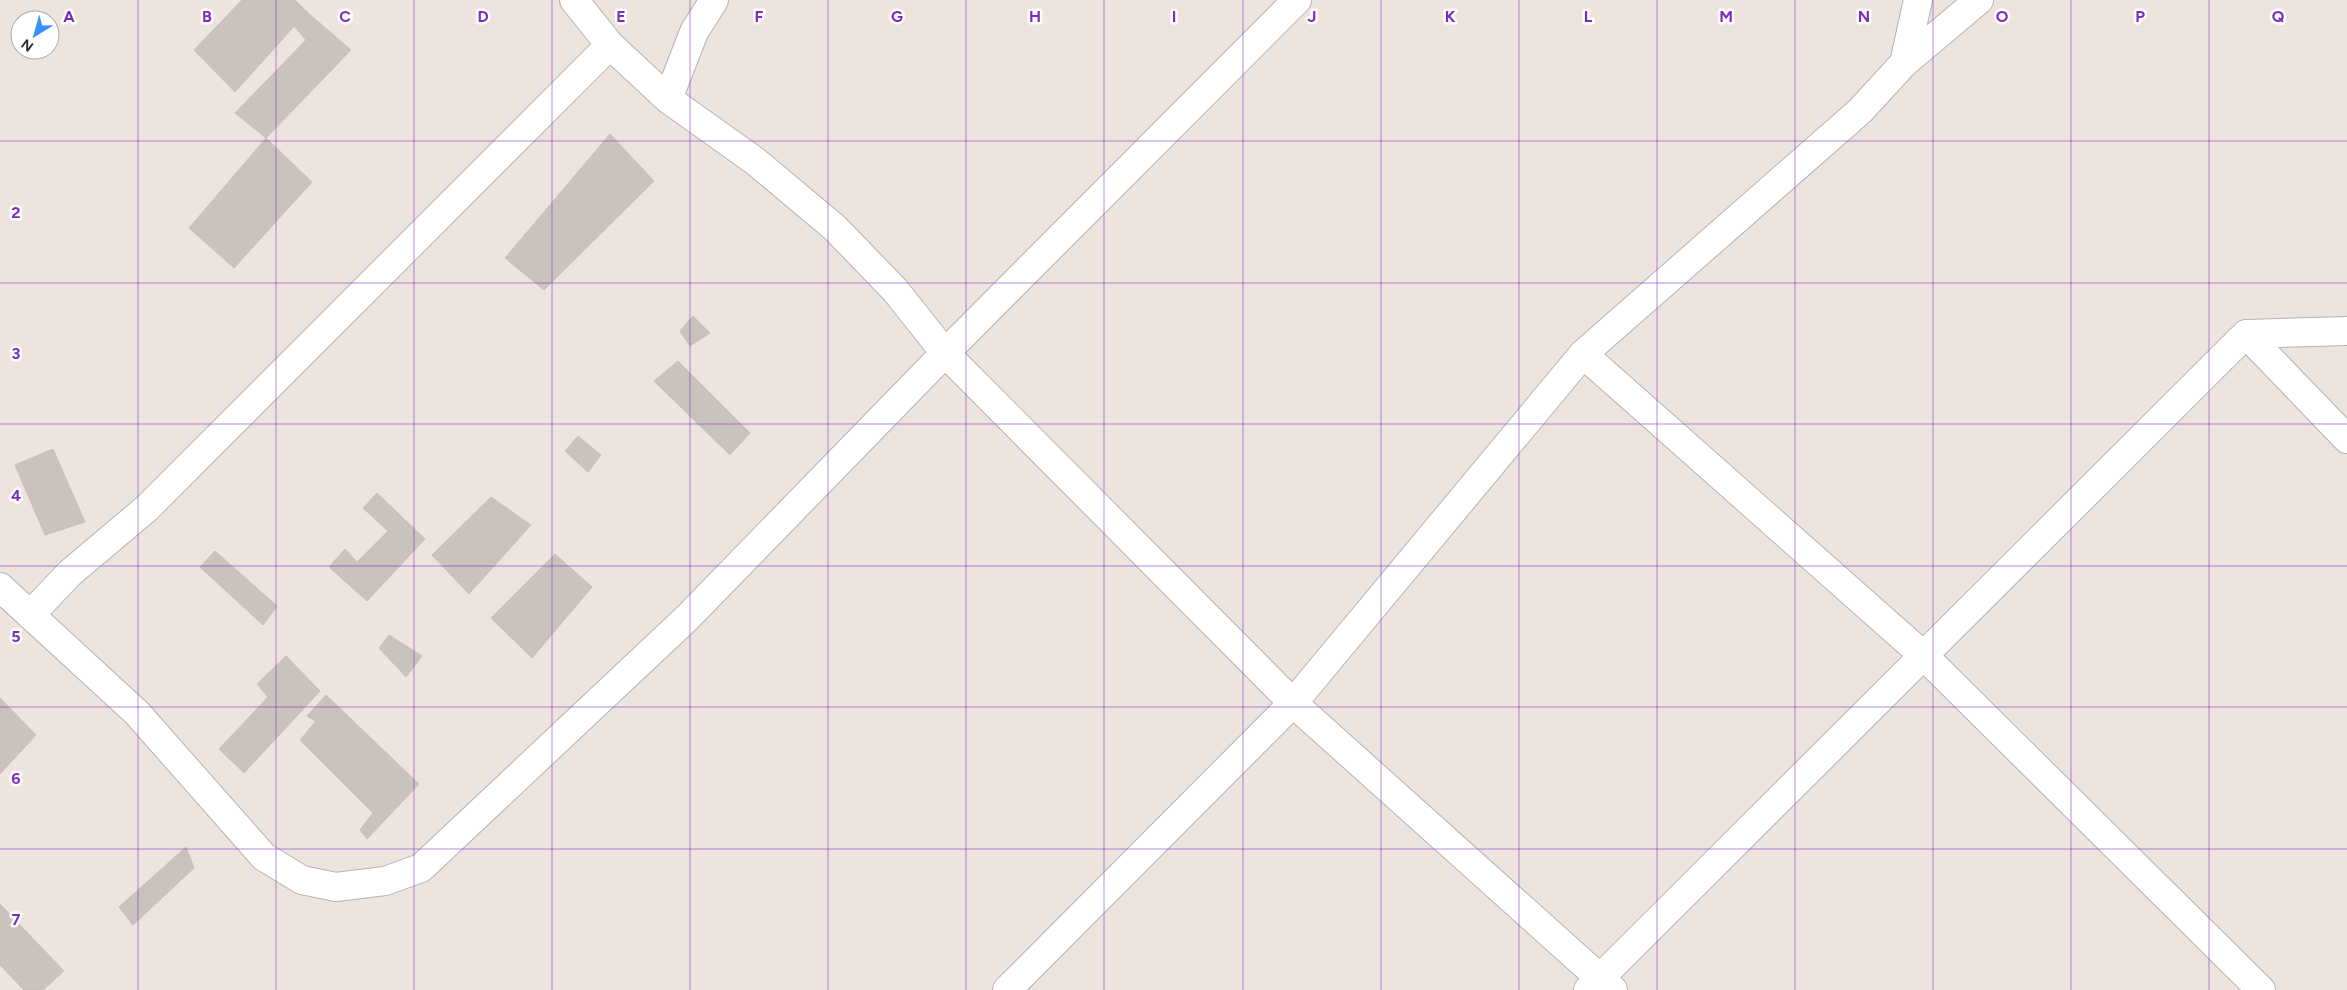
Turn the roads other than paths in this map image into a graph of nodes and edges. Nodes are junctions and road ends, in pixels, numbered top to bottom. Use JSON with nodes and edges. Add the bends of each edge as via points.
{"nodes":[{"id":1,"x":574,"y":0,"type":"edge"},
{"id":2,"x":714,"y":0,"type":"edge"},
{"id":3,"x":1297,"y":0,"type":"edge"},
{"id":4,"x":1918,"y":0,"type":"edge"},
{"id":5,"x":1980,"y":0,"type":"edge"},
{"id":6,"x":610,"y":45,"type":"junction"},
{"id":7,"x":1904,"y":63,"type":"junction"},
{"id":8,"x":668,"y":99,"type":"junction"},
{"id":9,"x":2347,"y":331,"type":"edge"},
{"id":10,"x":2246,"y":334,"type":"junction"},
{"id":11,"x":945,"y":353,"type":"junction"},
{"id":12,"x":1583,"y":354,"type":"junction"},
{"id":13,"x":2347,"y":439,"type":"edge"},
{"id":14,"x":0,"y":587,"type":"edge"},
{"id":15,"x":30,"y":615,"type":"junction"},
{"id":16,"x":1924,"y":656,"type":"junction"},
{"id":17,"x":1293,"y":704,"type":"junction"},
{"id":18,"x":1600,"y":986,"type":"edge"},
{"id":19,"x":1007,"y":990,"type":"edge"},
{"id":20,"x":2261,"y":990,"type":"edge"}],
"edges":[{"from":1,"to":6,"type":"street"},
{"from":2,"to":8,"type":"street","via":[[694,32]]},
{"from":3,"to":11,"type":"street"},
{"from":4,"to":7,"type":"street"},
{"from":5,"to":7,"type":"street"},
{"from":6,"to":8,"type":"street"},
{"from":6,"to":15,"type":"street","via":[[147,508],[70,573]]},
{"from":7,"to":12,"type":"street","via":[[1860,111]]},
{"from":8,"to":11,"type":"street","via":[[755,162],[835,228],[895,290]]},
{"from":9,"to":10,"type":"street"},
{"from":10,"to":13,"type":"street"},
{"from":10,"to":16,"type":"street"},
{"from":11,"to":15,"type":"street","via":[[636,668],[421,868],[385,881],[336,887],[319,884],[302,880],[264,857],[137,713]]},
{"from":11,"to":17,"type":"street"},
{"from":12,"to":16,"type":"street"},
{"from":12,"to":17,"type":"street"},
{"from":14,"to":15,"type":"street"},
{"from":16,"to":18,"type":"street"},
{"from":16,"to":20,"type":"street"},
{"from":17,"to":18,"type":"street"},
{"from":17,"to":19,"type":"street"}]}
